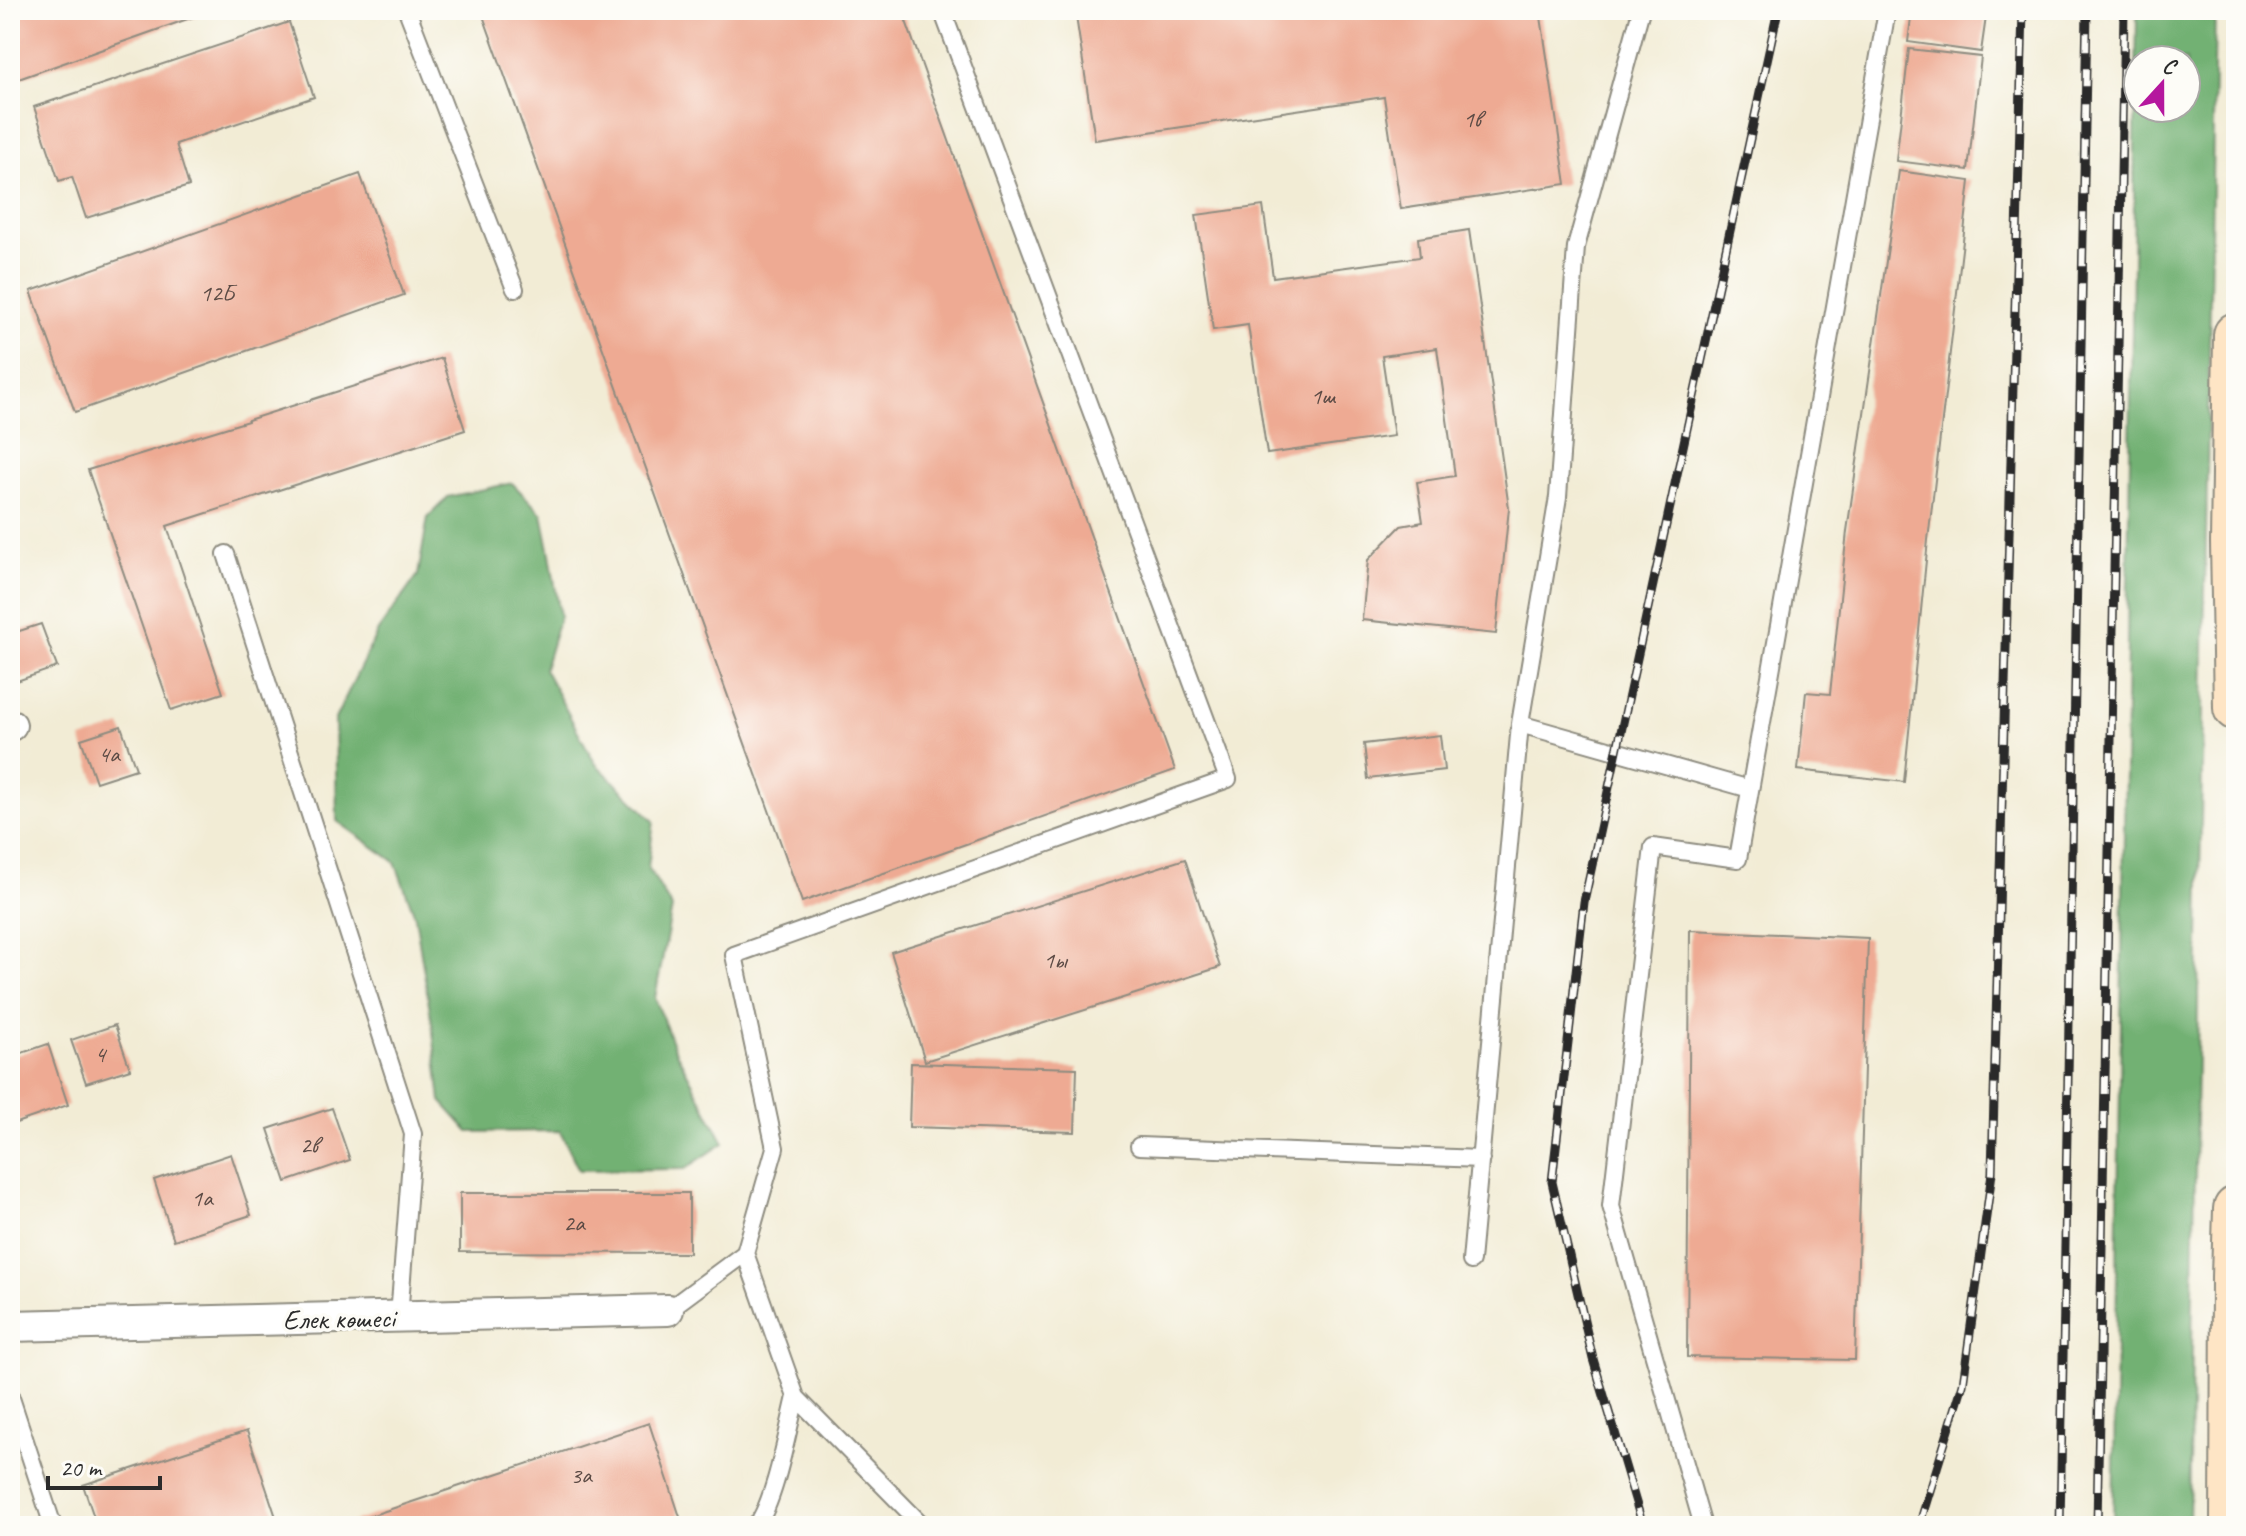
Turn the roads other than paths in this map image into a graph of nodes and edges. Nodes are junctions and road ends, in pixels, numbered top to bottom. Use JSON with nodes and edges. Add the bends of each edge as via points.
{"nodes":[{"id":1,"x":407,"y":10,"type":"edge"},
{"id":2,"x":942,"y":10,"type":"edge"},
{"id":3,"x":1641,"y":10,"type":"edge"},
{"id":4,"x":1887,"y":10,"type":"edge"},
{"id":5,"x":515,"y":289,"type":"dead end"},
{"id":6,"x":2236,"y":335,"type":"edge"},
{"id":7,"x":2234,"y":544,"type":"edge"},
{"id":8,"x":226,"y":554,"type":"dead end"},
{"id":9,"x":2236,"y":708,"type":"edge"},
{"id":10,"x":1520,"y":724,"type":"junction"},
{"id":11,"x":1750,"y":789,"type":"junction"},
{"id":12,"x":1139,"y":1146,"type":"dead end"},
{"id":13,"x":1481,"y":1159,"type":"junction"},
{"id":14,"x":2236,"y":1209,"type":"edge"},
{"id":15,"x":745,"y":1253,"type":"junction"},
{"id":16,"x":1471,"y":1261,"type":"dead end"},
{"id":17,"x":2235,"y":1278,"type":"edge"},
{"id":18,"x":668,"y":1310,"type":"joint"},
{"id":19,"x":399,"y":1317,"type":"junction"},
{"id":20,"x":10,"y":1326,"type":"edge"},
{"id":21,"x":10,"y":1395,"type":"edge"},
{"id":22,"x":796,"y":1397,"type":"junction"},
{"id":23,"x":2234,"y":1511,"type":"edge"},
{"id":24,"x":53,"y":1526,"type":"edge"},
{"id":25,"x":756,"y":1526,"type":"edge"},
{"id":26,"x":923,"y":1526,"type":"edge"},
{"id":27,"x":1703,"y":1526,"type":"edge"}],
"edges":[{"from":1,"to":5,"type":"lane"},
{"from":2,"to":15,"type":"lane","via":[[1228,779],[734,955],[775,1148]]},
{"from":3,"to":10,"type":"lane","via":[[1576,247],[1558,497]]},
{"from":4,"to":11,"type":"lane"},
{"from":6,"to":7,"type":"street"},
{"from":7,"to":9,"type":"street"},
{"from":8,"to":19,"type":"lane","via":[[413,1134]]},
{"from":10,"to":11,"type":"lane"},
{"from":10,"to":13,"type":"lane"},
{"from":11,"to":27,"type":"lane","via":[[1738,859],[1653,847],[1611,1206]]},
{"from":12,"to":13,"type":"lane"},
{"from":13,"to":16,"type":"lane"},
{"from":14,"to":17,"type":"street"},
{"from":15,"to":18,"type":"lane"},
{"from":15,"to":22,"type":"lane"},
{"from":17,"to":23,"type":"street"},
{"from":18,"to":19,"type":"street","name":"Елек көшесі"},
{"from":19,"to":20,"type":"street","name":"Елек көшесі"},
{"from":21,"to":24,"type":"lane"},
{"from":22,"to":25,"type":"lane","via":[[777,1472]]},
{"from":22,"to":26,"type":"lane"}]}
